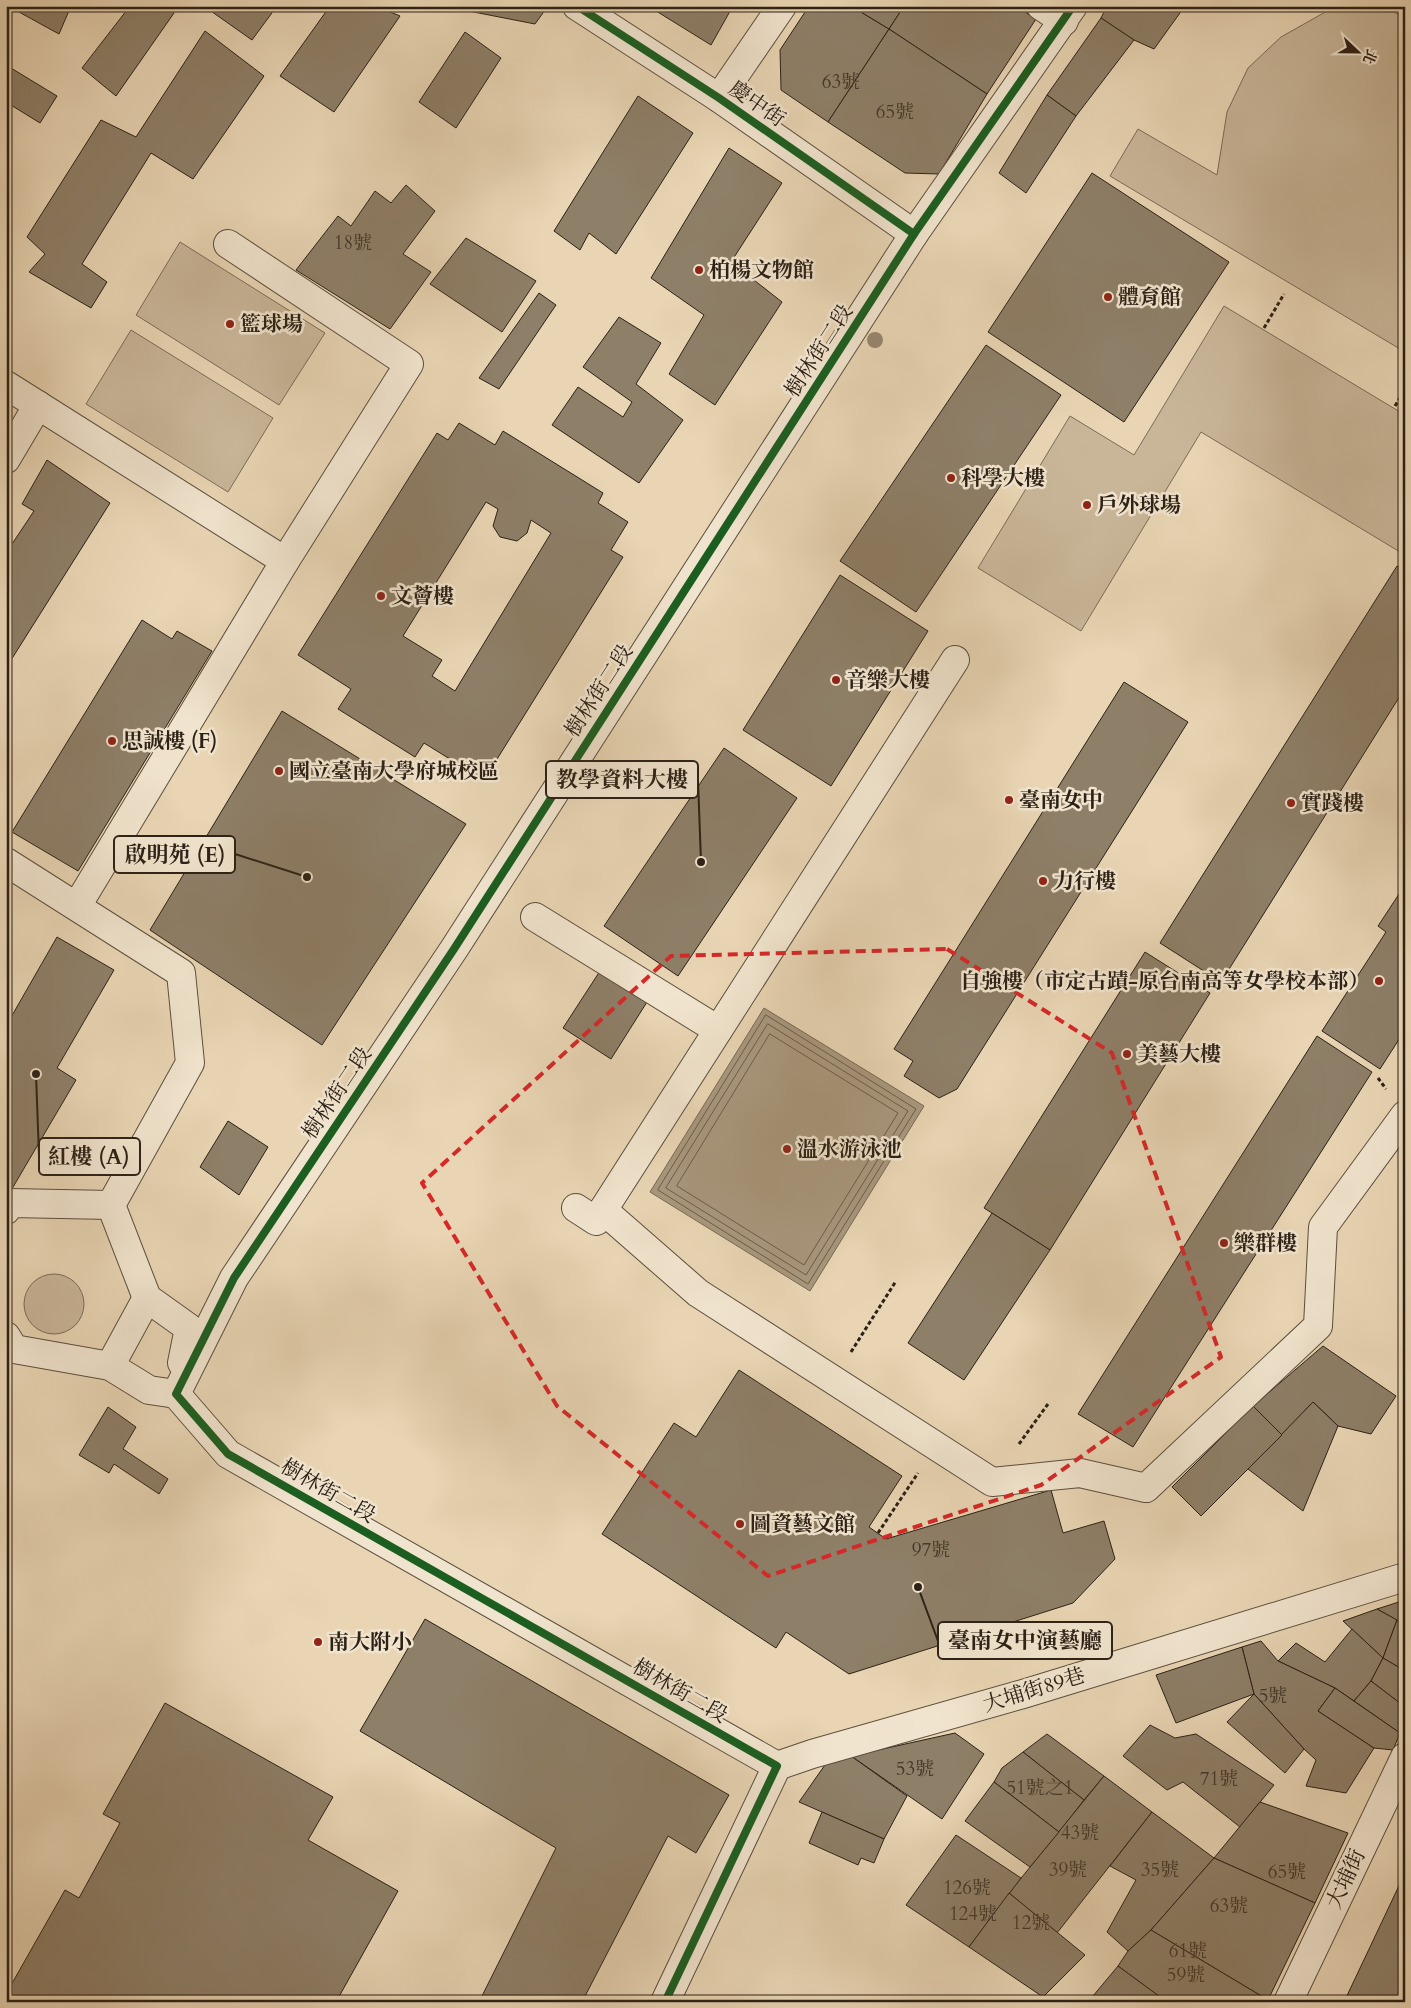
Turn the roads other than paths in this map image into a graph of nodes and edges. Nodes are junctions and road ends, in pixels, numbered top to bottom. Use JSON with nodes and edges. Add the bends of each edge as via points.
{"nodes":[{"id":1,"x":782,"y":6,"type":"edge"},
{"id":2,"x":1041,"y":6,"type":"edge"},
{"id":3,"x":584,"y":9,"type":"edge"},
{"id":4,"x":1068,"y":14,"type":"edge"},
{"id":5,"x":719,"y":98,"type":"junction"},
{"id":6,"x":914,"y":234,"type":"junction"},
{"id":7,"x":228,"y":244,"type":"dead end"},
{"id":8,"x":6,"y":385,"type":"edge"},
{"id":9,"x":38,"y":405,"type":"junction"},
{"id":10,"x":6,"y":459,"type":"edge"},
{"id":11,"x":285,"y":561,"type":"junction"},
{"id":12,"x":955,"y":660,"type":"dead end"},
{"id":13,"x":6,"y":862,"type":"edge"},
{"id":14,"x":77,"y":906,"type":"junction"},
{"id":15,"x":534,"y":917,"type":"dead end"},
{"id":16,"x":718,"y":1030,"type":"junction"},
{"id":17,"x":1405,"y":1115,"type":"edge"},
{"id":18,"x":111,"y":1205,"type":"junction"},
{"id":19,"x":6,"y":1210,"type":"edge"},
{"id":20,"x":146,"y":1298,"type":"junction"},
{"id":21,"x":9,"y":1350,"type":"edge"},
{"id":22,"x":110,"y":1366,"type":"junction"},
{"id":23,"x":176,"y":1394,"type":"junction"},
{"id":24,"x":1405,"y":1577,"type":"edge"},
{"id":25,"x":1405,"y":1757,"type":"edge"},
{"id":26,"x":777,"y":1766,"type":"junction"},
{"id":27,"x":665,"y":2002,"type":"edge"},
{"id":28,"x":1288,"y":2002,"type":"edge"}],
"edges":[{"from":1,"to":5,"type":"street"},
{"from":2,"to":4,"type":"street"},
{"from":3,"to":5,"type":"street","name":"慶中街"},
{"from":4,"to":6,"type":"street","name":"樹林街二段"},
{"from":5,"to":6,"type":"street","name":"慶中街"},
{"from":6,"to":23,"type":"street","name":"樹林街二段","via":[[454,949],[234,1278]]},
{"from":7,"to":11,"type":"street","via":[[409,364]]},
{"from":8,"to":9,"type":"street"},
{"from":9,"to":10,"type":"street"},
{"from":9,"to":11,"type":"street"},
{"from":11,"to":14,"type":"street"},
{"from":12,"to":16,"type":"street"},
{"from":13,"to":14,"type":"street"},
{"from":14,"to":18,"type":"street","via":[[181,973],[190,1063]]},
{"from":15,"to":16,"type":"street"},
{"from":16,"to":17,"type":"street","via":[[590,1209],[698,1293],[992,1482],[1080,1473],[1146,1488],[1318,1326],[1323,1227]]},
{"from":18,"to":19,"type":"street","via":[[10,1203]]},
{"from":18,"to":20,"type":"street"},
{"from":20,"to":22,"type":"street"},
{"from":20,"to":23,"type":"street","via":[[189,1328]]},
{"from":21,"to":22,"type":"street"},
{"from":22,"to":23,"type":"street","via":[[149,1390]]},
{"from":23,"to":26,"type":"street","name":"樹林街二段","via":[[228,1454]]},
{"from":24,"to":26,"type":"street","name":"大埔街89巷"},
{"from":25,"to":28,"type":"street","name":"大埔街"},
{"from":26,"to":27,"type":"street"}]}
